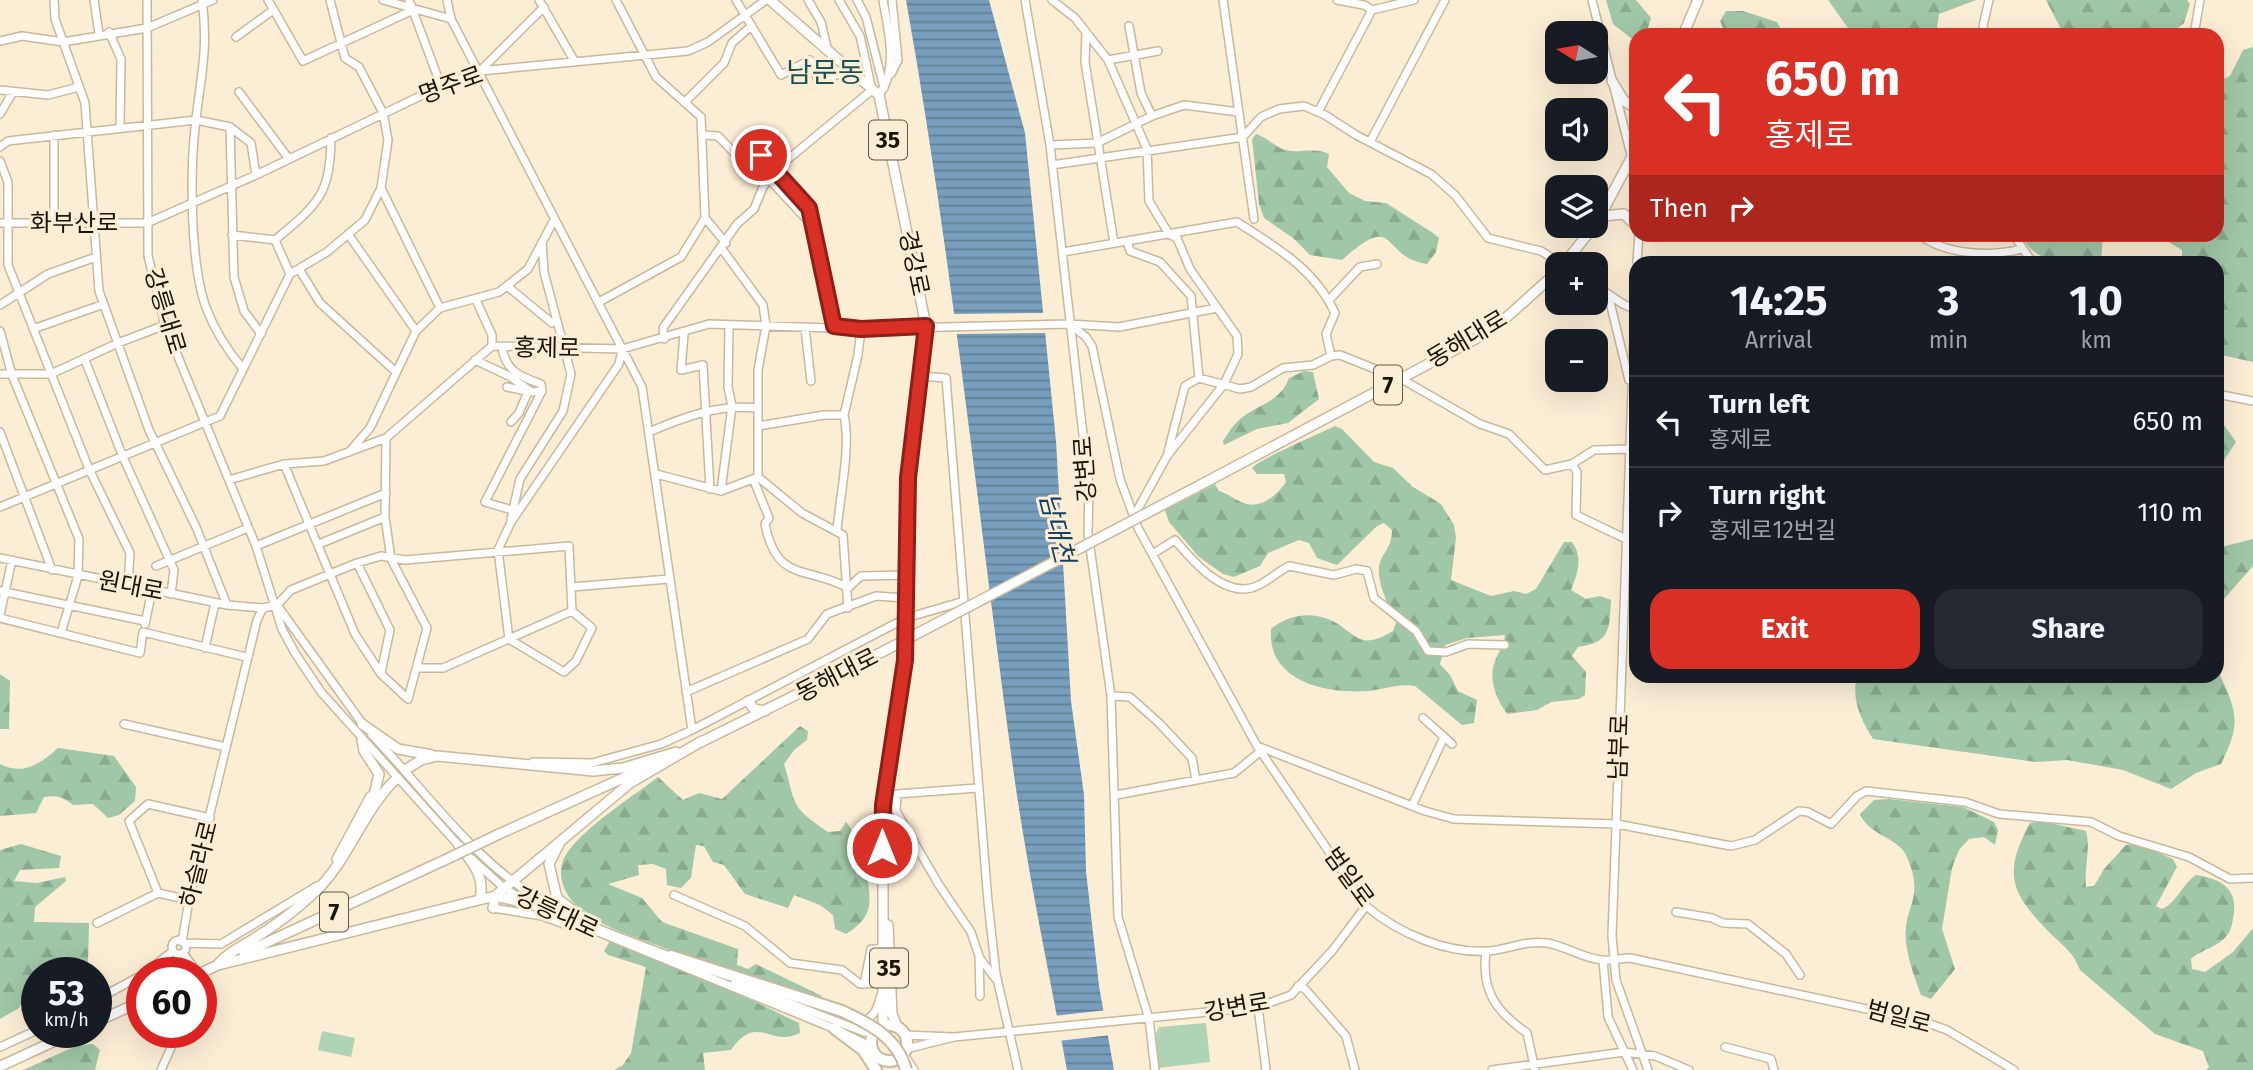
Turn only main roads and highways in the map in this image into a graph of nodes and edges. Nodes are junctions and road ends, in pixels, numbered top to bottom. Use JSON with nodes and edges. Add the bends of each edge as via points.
{"nodes":[{"id":1,"x":768,"y":0,"type":"edge"},
{"id":2,"x":1698,"y":0,"type":"edge"},
{"id":3,"x":1686,"y":28,"type":"edge"},
{"id":4,"x":1612,"y":81,"type":"road end"},
{"id":5,"x":1629,"y":104,"type":"edge"},
{"id":6,"x":1629,"y":164,"type":"edge"},
{"id":7,"x":1608,"y":202,"type":"edge"},
{"id":8,"x":1608,"y":219,"type":"edge"},
{"id":9,"x":1629,"y":219,"type":"edge"},
{"id":10,"x":1584,"y":238,"type":"edge"},
{"id":11,"x":1573,"y":252,"type":"edge"},
{"id":12,"x":1545,"y":283,"type":"edge"},
{"id":13,"x":748,"y":701,"type":"road end"},
{"id":14,"x":765,"y":711,"type":"junction"},
{"id":15,"x":362,"y":724,"type":"road end"},
{"id":16,"x":362,"y":740,"type":"road end"},
{"id":17,"x":698,"y":743,"type":"junction"},
{"id":18,"x":437,"y":756,"type":"junction"},
{"id":19,"x":405,"y":770,"type":"road end"},
{"id":20,"x":397,"y":778,"type":"road end"},
{"id":21,"x":363,"y":821,"type":"junction"},
{"id":22,"x":563,"y":837,"type":"junction"},
{"id":23,"x":459,"y":846,"type":"road end"},
{"id":24,"x":495,"y":896,"type":"junction"},
{"id":25,"x":479,"y":903,"type":"junction"},
{"id":26,"x":530,"y":904,"type":"road end"},
{"id":27,"x":493,"y":908,"type":"road end"},
{"id":28,"x":884,"y":909,"type":"junction"},
{"id":29,"x":589,"y":927,"type":"road end"},
{"id":30,"x":671,"y":957,"type":"road end"},
{"id":31,"x":218,"y":965,"type":"junction"},
{"id":32,"x":841,"y":1027,"type":"road end"},
{"id":33,"x":878,"y":1030,"type":"junction"},
{"id":34,"x":901,"y":1031,"type":"junction"},
{"id":35,"x":40,"y":1048,"type":"edge"},
{"id":36,"x":881,"y":1058,"type":"junction"},
{"id":37,"x":900,"y":1058,"type":"edge"},
{"id":38,"x":0,"y":1067,"type":"edge"},
{"id":39,"x":876,"y":1070,"type":"edge"},
{"id":40,"x":887,"y":1070,"type":"edge"},
{"id":41,"x":906,"y":1070,"type":"edge"}],
"edges":[{"from":1,"to":28,"type":"main road","name":"경강로","number":"35","via":[[878,91],[926,326],[908,478],[901,697],[884,795]]},
{"from":2,"to":3,"type":"main road"},
{"from":4,"to":5,"type":"main road"},
{"from":6,"to":7,"type":"main road"},
{"from":8,"to":9,"type":"main road","via":[[1624,214]]},
{"from":10,"to":11,"type":"main road"},
{"from":12,"to":14,"type":"main road","name":"동해대로","number":"7","bridge":true,"via":[[1481,336]]},
{"from":13,"to":14,"type":"main road","via":[[754,709]]},
{"from":14,"to":17,"type":"main road","name":"동해대로","number":"7"},
{"from":15,"to":18,"type":"main road","via":[[404,750]]},
{"from":16,"to":21,"type":"main road","via":[[377,772],[376,795]]},
{"from":17,"to":18,"type":"main road","via":[[643,764],[593,771]]},
{"from":17,"to":22,"type":"main road","via":[[630,783]]},
{"from":17,"to":31,"type":"main road","name":"동해대로","number":"7","bridge":true},
{"from":18,"to":19,"type":"main road"},
{"from":20,"to":21,"type":"main road"},
{"from":21,"to":31,"type":"main road","via":[[334,870],[288,915],[229,952]]},
{"from":22,"to":24,"type":"main road"},
{"from":22,"to":29,"type":"main road","via":[[549,864],[550,877],[557,898]]},
{"from":23,"to":25,"type":"main road","via":[[479,874]]},
{"from":24,"to":25,"type":"main road"},
{"from":24,"to":26,"type":"main road"},
{"from":24,"to":27,"type":"main road"},
{"from":25,"to":31,"type":"main road"},
{"from":28,"to":33,"type":"main road","name":"경강로","number":"35"},
{"from":28,"to":34,"type":"main road","name":"경강로","number":"35","via":[[892,1014]]},
{"from":30,"to":41,"type":"highway","bridge":true,"via":[[867,1022],[890,1040]]},
{"from":32,"to":39,"type":"highway"},
{"from":33,"to":34,"type":"highway"},
{"from":33,"to":36,"type":"highway","number":"35","via":[[872,1046]]},
{"from":34,"to":37,"type":"highway","number":"35"},
{"from":35,"to":38,"type":"main road"},
{"from":36,"to":37,"type":"highway"},
{"from":36,"to":40,"type":"highway"}]}
